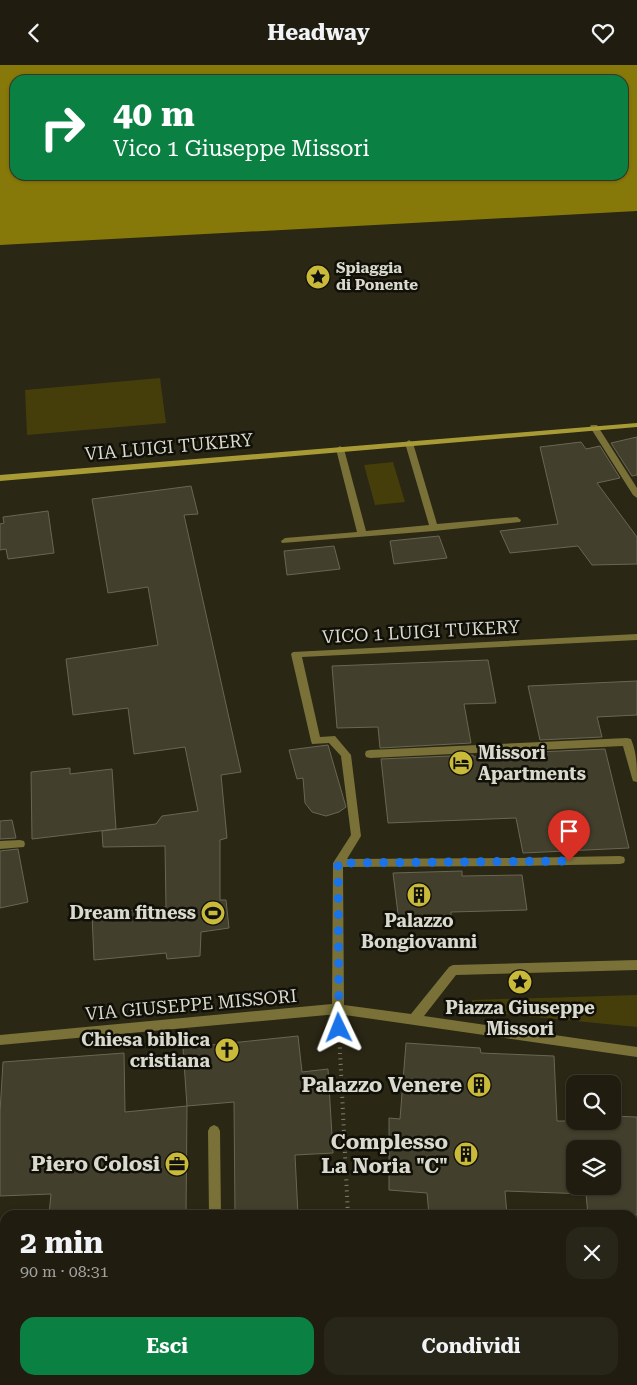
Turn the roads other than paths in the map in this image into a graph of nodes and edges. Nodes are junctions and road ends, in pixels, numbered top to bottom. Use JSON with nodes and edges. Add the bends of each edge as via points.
{"nodes":[{"id":1,"x":637,"y":425,"type":"edge"},
{"id":2,"x":594,"y":427,"type":"junction"},
{"id":3,"x":409,"y":443,"type":"junction"},
{"id":4,"x":340,"y":449,"type":"junction"},
{"id":5,"x":0,"y":478,"type":"edge"},
{"id":6,"x":637,"y":495,"type":"edge"},
{"id":7,"x":517,"y":521,"type":"dead end"},
{"id":8,"x":434,"y":528,"type":"junction"},
{"id":9,"x":362,"y":534,"type":"junction"},
{"id":10,"x":285,"y":541,"type":"dead end"},
{"id":11,"x":637,"y":637,"type":"edge"},
{"id":12,"x":370,"y":754,"type":"dead end"},
{"id":13,"x":637,"y":778,"type":"edge"},
{"id":14,"x":20,"y":843,"type":"dead end"},
{"id":15,"x":0,"y":845,"type":"edge"},
{"id":16,"x":620,"y":860,"type":"dead end"},
{"id":17,"x":338,"y":863,"type":"junction"},
{"id":18,"x":637,"y":965,"type":"edge"},
{"id":19,"x":338,"y":1009,"type":"junction"},
{"id":20,"x":414,"y":1020,"type":"junction"},
{"id":21,"x":0,"y":1040,"type":"edge"},
{"id":22,"x":637,"y":1051,"type":"edge"},
{"id":23,"x":214,"y":1131,"type":"dead end"},
{"id":24,"x":215,"y":1210,"type":"edge"}],
"edges":[{"from":1,"to":2,"type":"street","name":"VIA LUIGI TUKERY"},
{"from":2,"to":3,"type":"street","name":"VIA LUIGI TUKERY"},
{"from":2,"to":6,"type":"street"},
{"from":3,"to":4,"type":"street","name":"VIA LUIGI TUKERY"},
{"from":3,"to":8,"type":"street"},
{"from":4,"to":5,"type":"street","name":"VIA LUIGI TUKERY"},
{"from":4,"to":9,"type":"street"},
{"from":7,"to":8,"type":"street"},
{"from":8,"to":9,"type":"street"},
{"from":9,"to":10,"type":"street"},
{"from":11,"to":17,"type":"street","name":"VICO 1 LUIGI TUKERY","via":[[296,654],[316,741],[331,739],[346,755],[356,836]]},
{"from":12,"to":13,"type":"street","via":[[627,742]]},
{"from":14,"to":15,"type":"street"},
{"from":16,"to":17,"type":"street"},
{"from":17,"to":19,"type":"street"},
{"from":18,"to":20,"type":"street","via":[[453,970]]},
{"from":19,"to":20,"type":"street","name":"VIA GIUSEPPE MISSORI"},
{"from":19,"to":21,"type":"street","name":"VIA GIUSEPPE MISSORI"},
{"from":20,"to":22,"type":"street","name":"VIA GIUSEPPE MISSORI"},
{"from":23,"to":24,"type":"street"}]}
